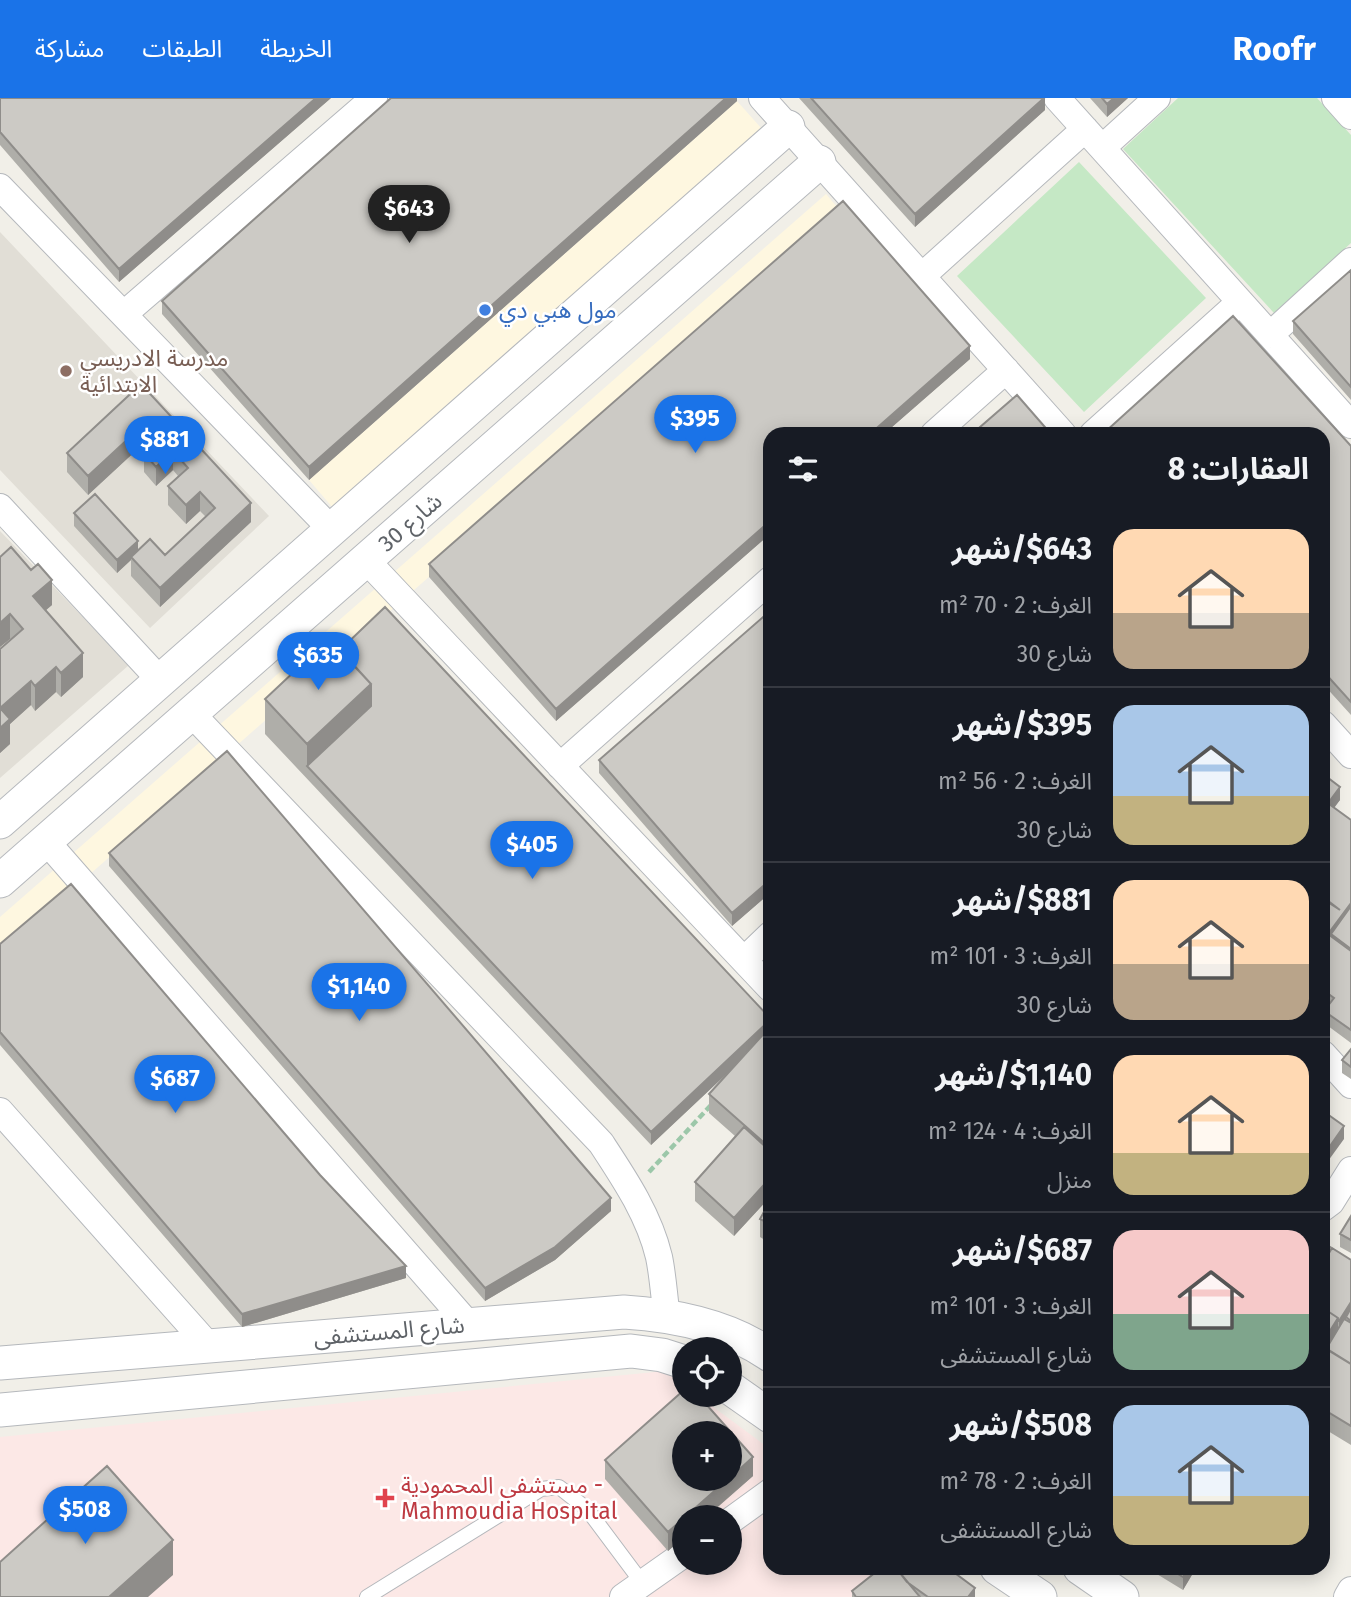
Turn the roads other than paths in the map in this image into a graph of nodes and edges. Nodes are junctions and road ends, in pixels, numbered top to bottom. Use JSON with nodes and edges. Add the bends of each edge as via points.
{"nodes":[{"id":1,"x":374,"y":98,"type":"edge"},
{"id":2,"x":762,"y":98,"type":"edge"},
{"id":3,"x":1057,"y":98,"type":"edge"},
{"id":4,"x":1157,"y":98,"type":"edge"},
{"id":5,"x":1335,"y":98,"type":"edge"},
{"id":6,"x":1351,"y":116,"type":"edge"},
{"id":7,"x":788,"y":127,"type":"junction"},
{"id":8,"x":1093,"y":139,"type":"junction"},
{"id":9,"x":757,"y":154,"type":"junction"},
{"id":10,"x":819,"y":162,"type":"junction"},
{"id":11,"x":0,"y":187,"type":"edge"},
{"id":12,"x":787,"y":190,"type":"junction"},
{"id":13,"x":1351,"y":261,"type":"edge"},
{"id":14,"x":922,"y":276,"type":"junction"},
{"id":15,"x":1240,"y":302,"type":"junction"},
{"id":16,"x":124,"y":314,"type":"junction"},
{"id":17,"x":1270,"y":335,"type":"junction"},
{"id":18,"x":1006,"y":370,"type":"junction"},
{"id":19,"x":1351,"y":425,"type":"edge"},
{"id":20,"x":942,"y":427,"type":"edge"},
{"id":21,"x":1057,"y":427,"type":"edge"},
{"id":22,"x":1101,"y":427,"type":"edge"},
{"id":23,"x":0,"y":508,"type":"edge"},
{"id":24,"x":331,"y":529,"type":"junction"},
{"id":25,"x":362,"y":564,"type":"junction"},
{"id":26,"x":763,"y":586,"type":"edge"},
{"id":27,"x":160,"y":680,"type":"junction"},
{"id":28,"x":191,"y":713,"type":"junction"},
{"id":29,"x":1330,"y":732,"type":"edge"},
{"id":30,"x":1351,"y":755,"type":"edge"},
{"id":31,"x":560,"y":766,"type":"junction"},
{"id":32,"x":0,"y":822,"type":"edge"},
{"id":33,"x":46,"y":841,"type":"junction"},
{"id":34,"x":0,"y":881,"type":"edge"},
{"id":35,"x":763,"y":942,"type":"edge"},
{"id":36,"x":744,"y":960,"type":"junction"},
{"id":37,"x":763,"y":980,"type":"edge"},
{"id":38,"x":1330,"y":1062,"type":"edge"},
{"id":39,"x":1351,"y":1085,"type":"edge"},
{"id":40,"x":0,"y":1111,"type":"edge"},
{"id":41,"x":1351,"y":1170,"type":"edge"},
{"id":42,"x":1330,"y":1203,"type":"edge"},
{"id":43,"x":667,"y":1317,"type":"junction"},
{"id":44,"x":469,"y":1325,"type":"junction"},
{"id":45,"x":208,"y":1345,"type":"junction"},
{"id":46,"x":672,"y":1351,"type":"edge"},
{"id":47,"x":763,"y":1351,"type":"edge"},
{"id":48,"x":672,"y":1358,"type":"edge"},
{"id":49,"x":0,"y":1363,"type":"edge"},
{"id":50,"x":742,"y":1396,"type":"edge"},
{"id":51,"x":0,"y":1410,"type":"edge"},
{"id":52,"x":763,"y":1411,"type":"edge"},
{"id":53,"x":763,"y":1497,"type":"edge"},
{"id":54,"x":742,"y":1512,"type":"edge"},
{"id":55,"x":672,"y":1562,"type":"edge"},
{"id":56,"x":1006,"y":1575,"type":"edge"},
{"id":57,"x":1090,"y":1575,"type":"edge"},
{"id":58,"x":633,"y":1590,"type":"edge"},
{"id":59,"x":1351,"y":1590,"type":"edge"},
{"id":60,"x":1032,"y":1595,"type":"edge"},
{"id":61,"x":368,"y":1597,"type":"edge"},
{"id":62,"x":1122,"y":1597,"type":"edge"},
{"id":63,"x":1347,"y":1597,"type":"edge"}],
"edges":[{"from":1,"to":16,"type":"street"},
{"from":2,"to":7,"type":"street"},
{"from":3,"to":8,"type":"street"},
{"from":4,"to":8,"type":"street"},
{"from":5,"to":6,"type":"street"},
{"from":7,"to":9,"type":"street","name":"شارع 30"},
{"from":7,"to":10,"type":"street"},
{"from":8,"to":14,"type":"street"},
{"from":8,"to":15,"type":"street"},
{"from":9,"to":12,"type":"street","via":[[772,149],[791,157],[796,173]]},
{"from":9,"to":24,"type":"street","name":"شارع 30"},
{"from":10,"to":12,"type":"street","name":"شارع 30"},
{"from":10,"to":14,"type":"street"},
{"from":11,"to":16,"type":"street"},
{"from":12,"to":25,"type":"street","name":"شارع 30"},
{"from":13,"to":17,"type":"street"},
{"from":14,"to":18,"type":"street"},
{"from":15,"to":17,"type":"street"},
{"from":15,"to":22,"type":"street"},
{"from":16,"to":24,"type":"street"},
{"from":17,"to":19,"type":"street"},
{"from":18,"to":20,"type":"street"},
{"from":18,"to":21,"type":"street"},
{"from":23,"to":27,"type":"street"},
{"from":24,"to":25,"type":"street","via":[[356,534]]},
{"from":24,"to":27,"type":"street","name":"شارع 30"},
{"from":25,"to":28,"type":"street","name":"شارع 30"},
{"from":25,"to":31,"type":"street"},
{"from":26,"to":31,"type":"street"},
{"from":27,"to":32,"type":"street","name":"شارع 30"},
{"from":28,"to":33,"type":"street","name":"شارع 30"},
{"from":28,"to":43,"type":"street","via":[[601,1143],[631,1191],[659,1256]]},
{"from":29,"to":30,"type":"street"},
{"from":31,"to":36,"type":"street"},
{"from":33,"to":34,"type":"street","name":"شارع 30"},
{"from":33,"to":44,"type":"street"},
{"from":35,"to":36,"type":"street"},
{"from":36,"to":37,"type":"street"},
{"from":38,"to":39,"type":"street"},
{"from":40,"to":45,"type":"street"},
{"from":41,"to":42,"type":"street"},
{"from":43,"to":44,"type":"street","name":"شارع المستشفى","via":[[600,1312]]},
{"from":43,"to":46,"type":"street"},
{"from":43,"to":47,"type":"street","name":"شارع المستشفى","via":[[729,1334]]},
{"from":44,"to":45,"type":"street","name":"شارع المستشفى"},
{"from":45,"to":49,"type":"street","name":"شارع المستشفى"},
{"from":48,"to":51,"type":"street","name":"شارع المستشفى","via":[[631,1351]]},
{"from":50,"to":52,"type":"street"},
{"from":53,"to":54,"type":"street"},
{"from":55,"to":58,"type":"street"},
{"from":56,"to":60,"type":"street"},
{"from":57,"to":62,"type":"street"},
{"from":58,"to":61,"type":"lane","via":[[587,1509],[559,1488],[541,1489]]},
{"from":59,"to":63,"type":"street"}]}
